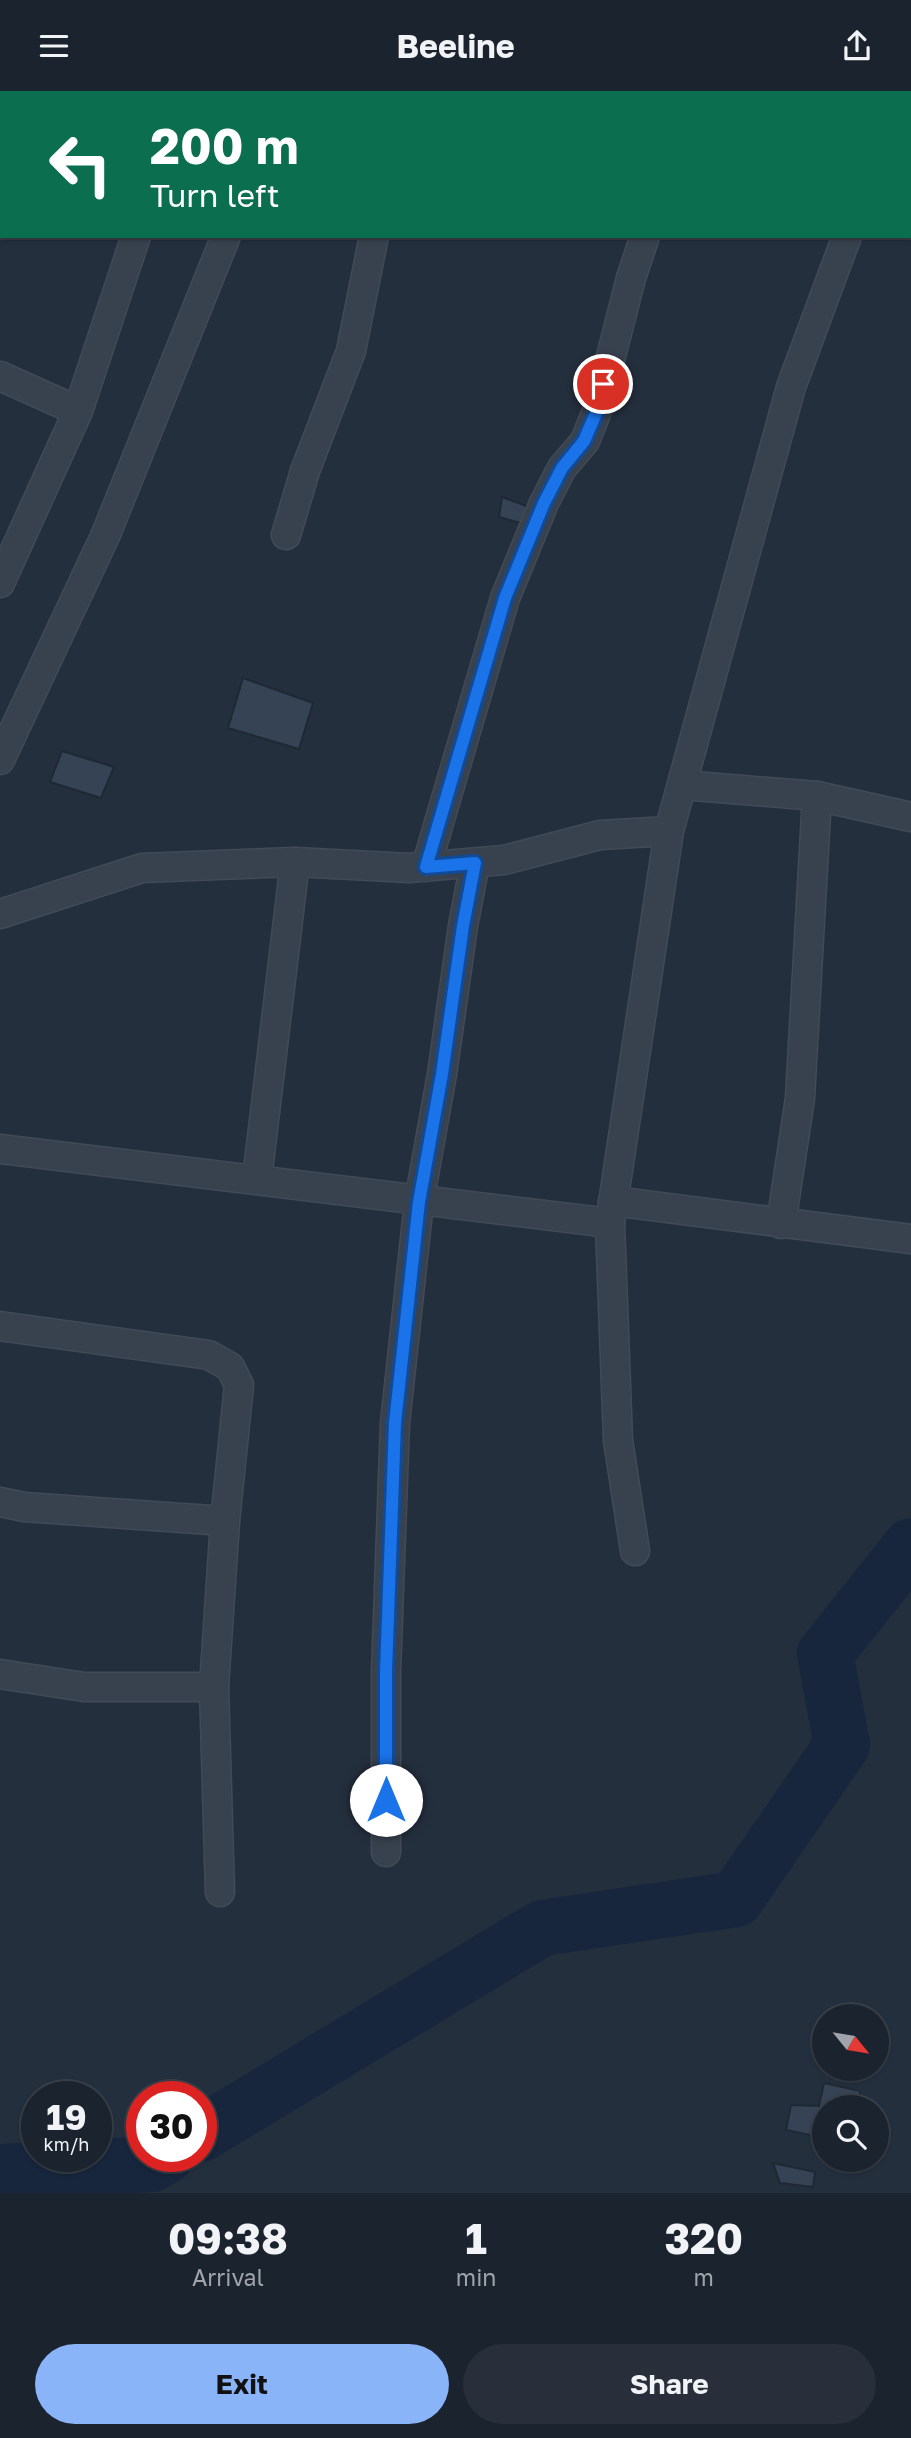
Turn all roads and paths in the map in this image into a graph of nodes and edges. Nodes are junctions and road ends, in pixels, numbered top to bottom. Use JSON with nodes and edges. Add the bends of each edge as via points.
{"nodes":[{"id":1,"x":135,"y":238,"type":"edge"},
{"id":2,"x":225,"y":238,"type":"edge"},
{"id":3,"x":374,"y":238,"type":"edge"},
{"id":4,"x":644,"y":238,"type":"edge"},
{"id":5,"x":846,"y":238,"type":"edge"},
{"id":6,"x":0,"y":376,"type":"edge"},
{"id":7,"x":78,"y":411,"type":"junction"},
{"id":8,"x":286,"y":535,"type":"dead end"},
{"id":9,"x":0,"y":583,"type":"edge"},
{"id":10,"x":0,"y":760,"type":"edge"},
{"id":11,"x":682,"y":785,"type":"junction"},
{"id":12,"x":817,"y":796,"type":"junction"},
{"id":13,"x":911,"y":817,"type":"edge"},
{"id":14,"x":669,"y":831,"type":"junction"},
{"id":15,"x":295,"y":862,"type":"junction"},
{"id":16,"x":475,"y":863,"type":"junction"},
{"id":17,"x":426,"y":867,"type":"junction"},
{"id":18,"x":0,"y":914,"type":"edge"},
{"id":19,"x":0,"y":1149,"type":"edge"},
{"id":20,"x":257,"y":1179,"type":"junction"},
{"id":21,"x":419,"y":1202,"type":"junction"},
{"id":22,"x":611,"y":1212,"type":"junction"},
{"id":23,"x":781,"y":1224,"type":"junction"},
{"id":24,"x":911,"y":1239,"type":"edge"},
{"id":25,"x":0,"y":1326,"type":"edge"},
{"id":26,"x":0,"y":1502,"type":"edge"},
{"id":27,"x":225,"y":1521,"type":"junction"},
{"id":28,"x":635,"y":1551,"type":"dead end"},
{"id":29,"x":0,"y":1674,"type":"edge"},
{"id":30,"x":214,"y":1687,"type":"junction"},
{"id":31,"x":386,"y":1852,"type":"dead end"},
{"id":32,"x":220,"y":1892,"type":"dead end"}],
"edges":[{"from":1,"to":7,"type":"street"},
{"from":2,"to":10,"type":"street","via":[[106,534]]},
{"from":3,"to":8,"type":"street","via":[[351,351]]},
{"from":4,"to":17,"type":"street","via":[[597,411],[584,441],[562,468],[544,503],[505,598]]},
{"from":5,"to":11,"type":"street","via":[[791,387]]},
{"from":6,"to":7,"type":"street"},
{"from":7,"to":9,"type":"street"},
{"from":11,"to":12,"type":"street"},
{"from":11,"to":14,"type":"street"},
{"from":12,"to":13,"type":"street"},
{"from":12,"to":23,"type":"street","via":[[800,1098]]},
{"from":14,"to":16,"type":"street","via":[[600,835]]},
{"from":14,"to":22,"type":"street"},
{"from":15,"to":17,"type":"street"},
{"from":15,"to":18,"type":"street","via":[[142,868]]},
{"from":15,"to":20,"type":"street"},
{"from":16,"to":17,"type":"street"},
{"from":16,"to":21,"type":"street"},
{"from":19,"to":20,"type":"street"},
{"from":20,"to":21,"type":"street"},
{"from":21,"to":22,"type":"street"},
{"from":21,"to":31,"type":"street","via":[[395,1423],[386,1672]]},
{"from":22,"to":23,"type":"street"},
{"from":22,"to":28,"type":"street","via":[[618,1440]]},
{"from":23,"to":24,"type":"street"},
{"from":25,"to":27,"type":"street","via":[[209,1355],[230,1367],[239,1385]]},
{"from":26,"to":27,"type":"street"},
{"from":27,"to":30,"type":"street"},
{"from":29,"to":30,"type":"street","via":[[84,1687]]},
{"from":30,"to":32,"type":"street"}]}
